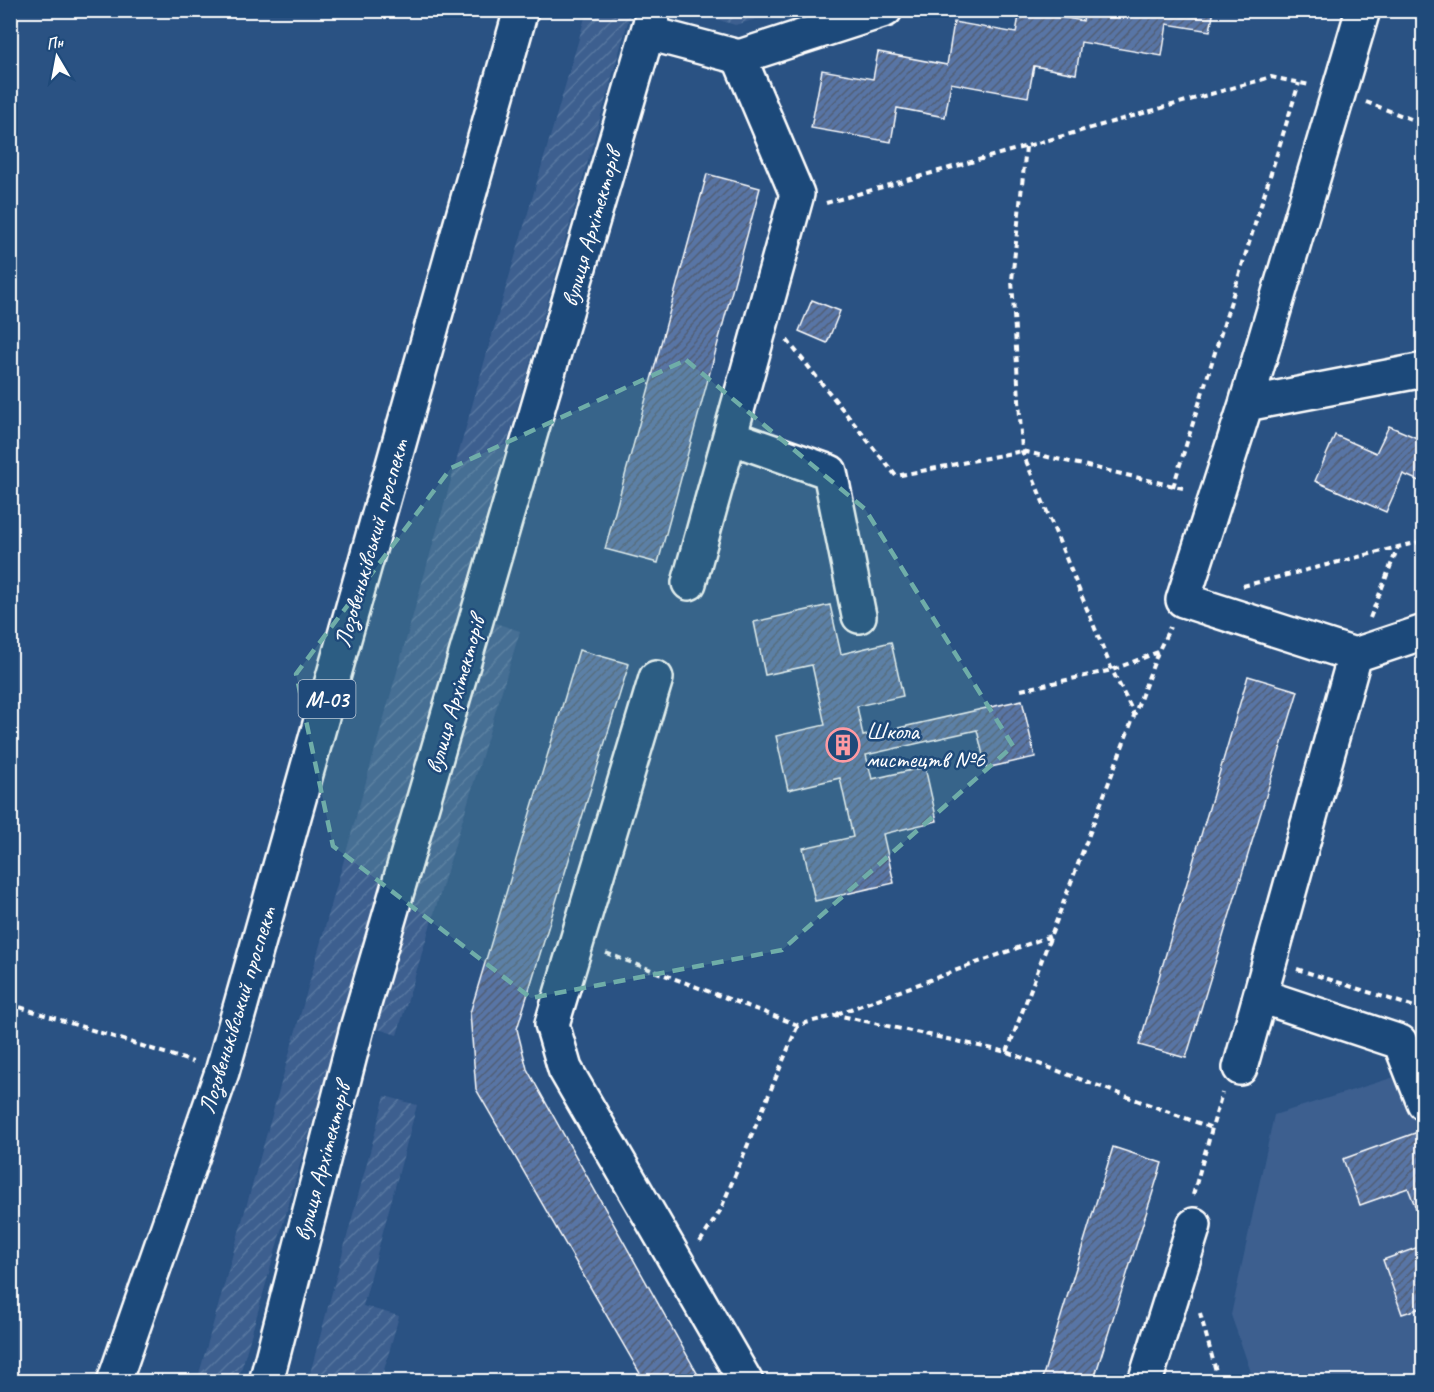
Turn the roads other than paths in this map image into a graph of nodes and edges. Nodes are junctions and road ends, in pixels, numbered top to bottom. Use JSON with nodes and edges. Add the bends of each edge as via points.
{"nodes":[{"id":1,"x":521,"y":10,"type":"edge"},
{"id":2,"x":885,"y":10,"type":"edge"},
{"id":3,"x":1363,"y":10,"type":"edge"},
{"id":4,"x":651,"y":22,"type":"edge"},
{"id":5,"x":739,"y":57,"type":"junction"},
{"id":6,"x":1424,"y":369,"type":"edge"},
{"id":7,"x":1246,"y":404,"type":"junction"},
{"id":8,"x":730,"y":437,"type":"junction"},
{"id":9,"x":689,"y":583,"type":"dead end"},
{"id":10,"x":859,"y":616,"type":"dead end"},
{"id":11,"x":1424,"y":632,"type":"edge"},
{"id":12,"x":1355,"y":655,"type":"junction"},
{"id":13,"x":657,"y":678,"type":"dead end"},
{"id":14,"x":1261,"y":996,"type":"junction"},
{"id":15,"x":1240,"y":1068,"type":"road end"},
{"id":16,"x":1424,"y":1103,"type":"edge"},
{"id":17,"x":1194,"y":1225,"type":"road end"},
{"id":18,"x":114,"y":1382,"type":"edge"},
{"id":19,"x":266,"y":1382,"type":"edge"},
{"id":20,"x":746,"y":1382,"type":"edge"},
{"id":21,"x":1145,"y":1382,"type":"edge"}],
"edges":[{"from":1,"to":18,"type":"main road","name":"Лозовеньківський проспект","number":"М-03","via":[[222,1072]]},
{"from":2,"to":5,"type":"main road"},
{"from":3,"to":7,"type":"main road"},
{"from":4,"to":5,"type":"main road"},
{"from":4,"to":19,"type":"main road","name":"вулиця Архітекторів","via":[[357,1028]]},
{"from":5,"to":8,"type":"main road","via":[[797,194]]},
{"from":6,"to":7,"type":"main road"},
{"from":7,"to":12,"type":"main road","via":[[1183,600]]},
{"from":8,"to":9,"type":"main road"},
{"from":8,"to":10,"type":"main road","via":[[830,471]]},
{"from":11,"to":12,"type":"main road"},
{"from":12,"to":14,"type":"main road"},
{"from":13,"to":20,"type":"main road","via":[[552,1024],[565,1069]]},
{"from":14,"to":15,"type":"main road"},
{"from":14,"to":16,"type":"main road","via":[[1400,1042]]},
{"from":17,"to":21,"type":"main road"}]}
